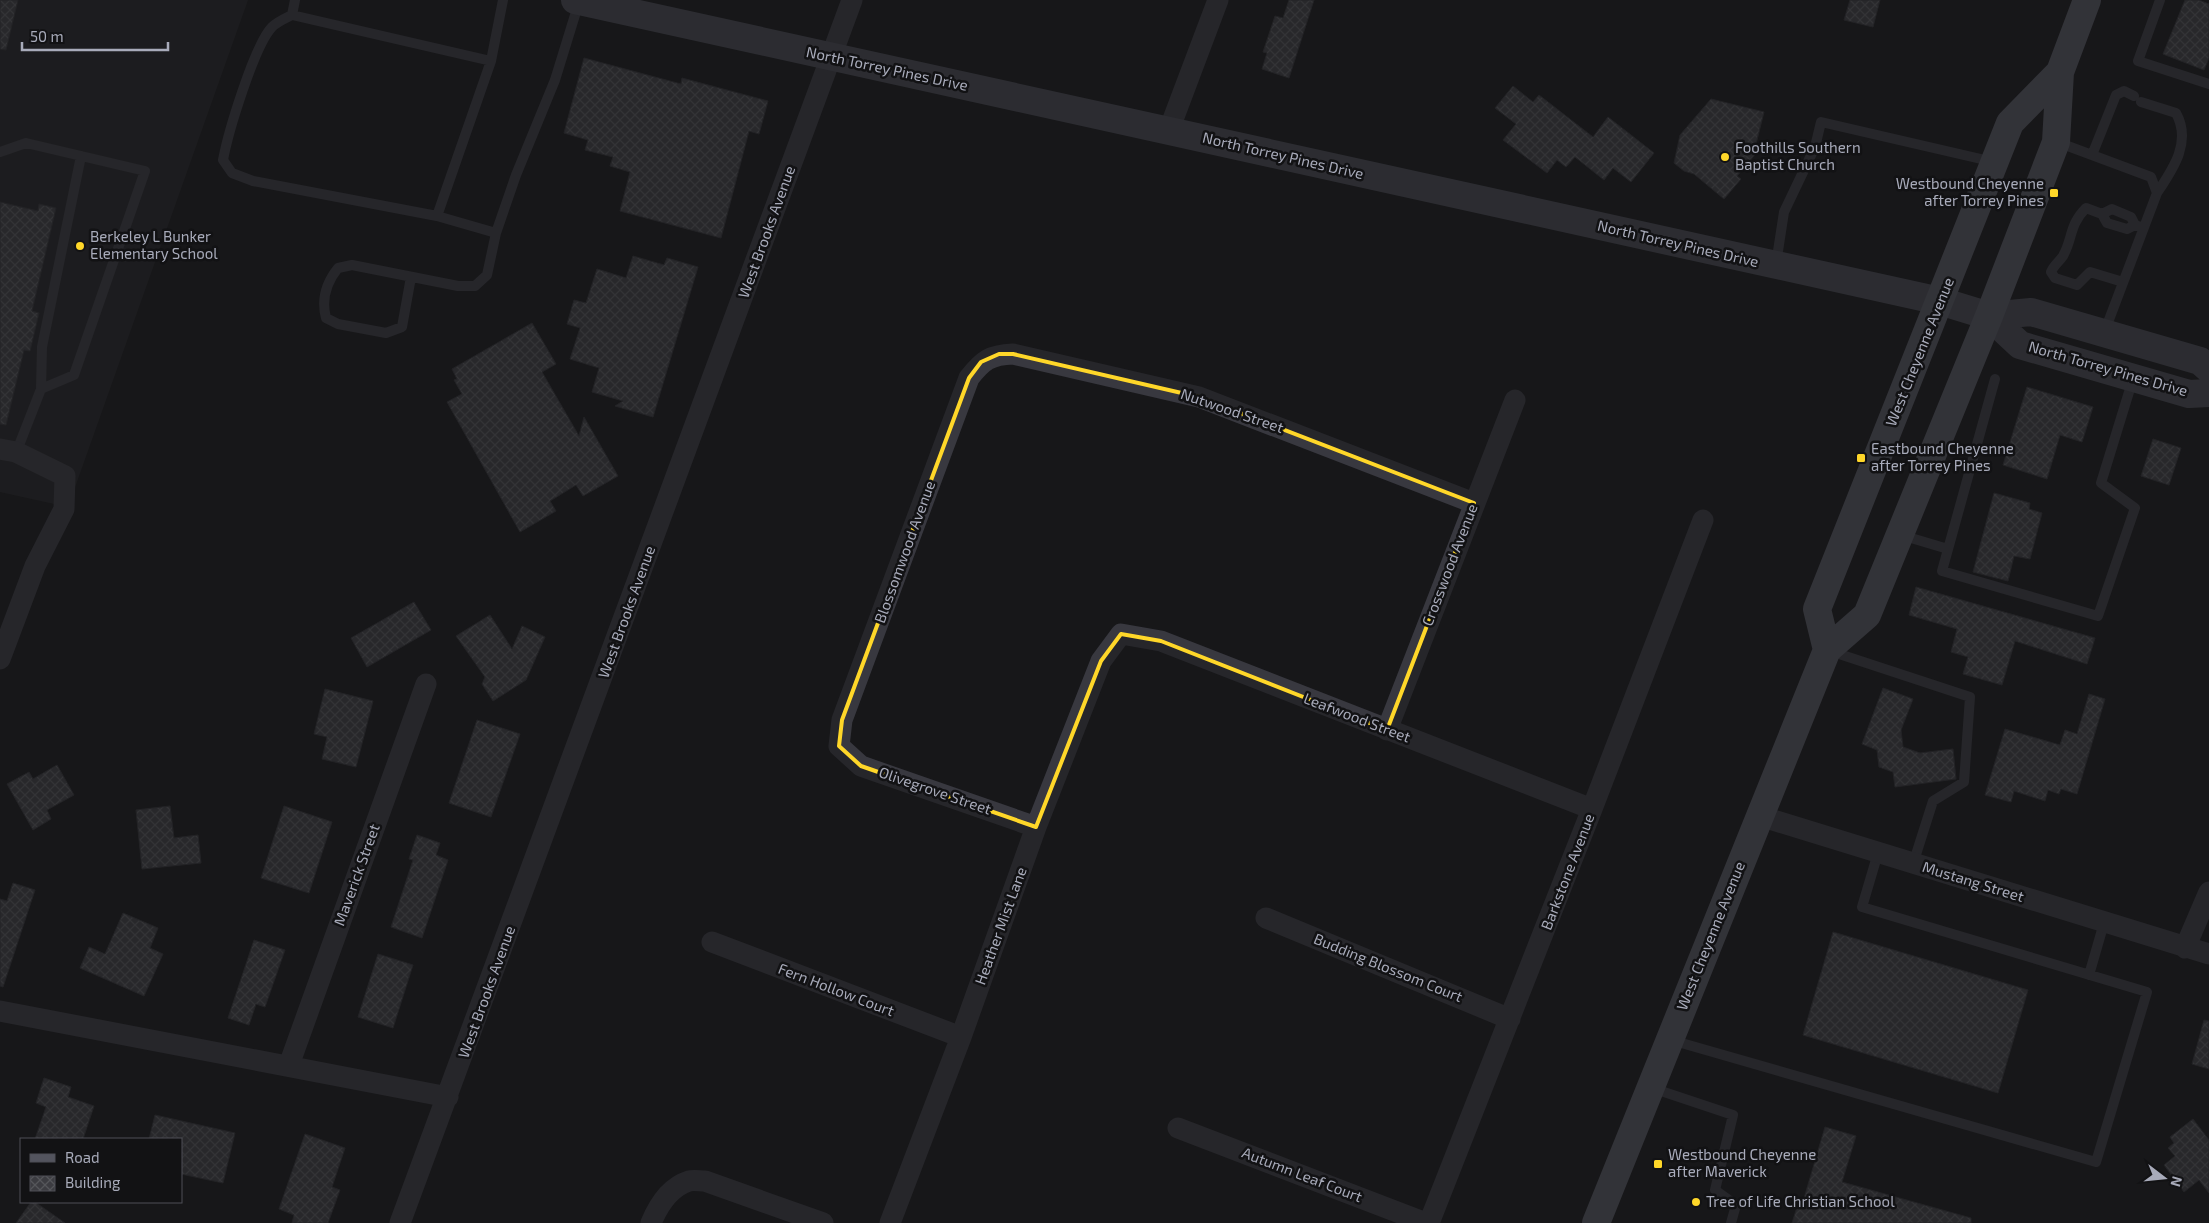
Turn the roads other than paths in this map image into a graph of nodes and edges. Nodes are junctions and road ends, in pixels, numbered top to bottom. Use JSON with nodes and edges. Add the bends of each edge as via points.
{"nodes":[{"id":1,"x":295,"y":0,"type":"edge"},
{"id":2,"x":503,"y":0,"type":"edge"},
{"id":3,"x":577,"y":0,"type":"edge"},
{"id":4,"x":852,"y":0,"type":"edge"},
{"id":5,"x":1218,"y":0,"type":"edge"},
{"id":6,"x":2087,"y":0,"type":"edge"},
{"id":7,"x":2160,"y":0,"type":"edge"},
{"id":8,"x":292,"y":15,"type":"junction"},
{"id":9,"x":831,"y":57,"type":"junction"},
{"id":10,"x":491,"y":61,"type":"junction"},
{"id":11,"x":2060,"y":72,"type":"junction"},
{"id":12,"x":2209,"y":84,"type":"edge"},
{"id":13,"x":1169,"y":130,"type":"junction"},
{"id":14,"x":2056,"y":142,"type":"junction"},
{"id":15,"x":0,"y":152,"type":"edge"},
{"id":16,"x":81,"y":156,"type":"junction"},
{"id":17,"x":2092,"y":156,"type":"junction"},
{"id":18,"x":1995,"y":162,"type":"junction"},
{"id":19,"x":2157,"y":193,"type":"junction"},
{"id":20,"x":437,"y":216,"type":"junction"},
{"id":21,"x":2139,"y":226,"type":"junction"},
{"id":22,"x":496,"y":233,"type":"junction"},
{"id":23,"x":1776,"y":266,"type":"junction"},
{"id":24,"x":411,"y":277,"type":"junction"},
{"id":25,"x":2123,"y":282,"type":"junction"},
{"id":26,"x":1940,"y":301,"type":"junction"},
{"id":27,"x":1989,"y":316,"type":"junction"},
{"id":28,"x":2073,"y":324,"type":"junction"},
{"id":29,"x":2104,"y":334,"type":"junction"},
{"id":30,"x":982,"y":362,"type":"joint"},
{"id":31,"x":2209,"y":369,"type":"edge"},
{"id":32,"x":1995,"y":378,"type":"dead end"},
{"id":33,"x":2133,"y":378,"type":"junction"},
{"id":34,"x":2209,"y":379,"type":"edge"},
{"id":35,"x":41,"y":389,"type":"junction"},
{"id":36,"x":2209,"y":393,"type":"edge"},
{"id":37,"x":1515,"y":400,"type":"dead end"},
{"id":38,"x":8,"y":451,"type":"edge"},
{"id":39,"x":1474,"y":504,"type":"junction"},
{"id":40,"x":1703,"y":520,"type":"dead end"},
{"id":41,"x":1900,"y":534,"type":"junction"},
{"id":42,"x":1948,"y":549,"type":"junction"},
{"id":43,"x":1121,"y":634,"type":"joint"},
{"id":44,"x":1827,"y":650,"type":"junction"},
{"id":45,"x":0,"y":659,"type":"edge"},
{"id":46,"x":426,"y":684,"type":"dead end"},
{"id":47,"x":1387,"y":730,"type":"junction"},
{"id":48,"x":839,"y":746,"type":"joint"},
{"id":49,"x":1592,"y":810,"type":"junction"},
{"id":50,"x":1760,"y":816,"type":"junction"},
{"id":51,"x":1036,"y":827,"type":"junction"},
{"id":52,"x":1878,"y":853,"type":"junction"},
{"id":53,"x":1913,"y":864,"type":"junction"},
{"id":54,"x":2209,"y":892,"type":"edge"},
{"id":55,"x":1266,"y":918,"type":"dead end"},
{"id":56,"x":2104,"y":923,"type":"junction"},
{"id":57,"x":712,"y":942,"type":"dead end"},
{"id":58,"x":2185,"y":948,"type":"junction"},
{"id":59,"x":2209,"y":954,"type":"edge"},
{"id":60,"x":2089,"y":975,"type":"junction"},
{"id":61,"x":0,"y":1011,"type":"edge"},
{"id":62,"x":1510,"y":1019,"type":"junction"},
{"id":63,"x":961,"y":1037,"type":"junction"},
{"id":64,"x":1670,"y":1040,"type":"junction"},
{"id":65,"x":288,"y":1065,"type":"junction"},
{"id":66,"x":1651,"y":1087,"type":"junction"},
{"id":67,"x":448,"y":1097,"type":"junction"},
{"id":68,"x":1178,"y":1128,"type":"dead end"},
{"id":69,"x":400,"y":1223,"type":"edge"},
{"id":70,"x":651,"y":1223,"type":"edge"},
{"id":71,"x":823,"y":1223,"type":"edge"},
{"id":72,"x":890,"y":1223,"type":"edge"},
{"id":73,"x":1427,"y":1223,"type":"edge"},
{"id":74,"x":1596,"y":1223,"type":"edge"},
{"id":75,"x":1731,"y":1223,"type":"edge"}],
"edges":[{"from":1,"to":8,"type":"lane"},
{"from":2,"to":10,"type":"lane"},
{"from":3,"to":9,"type":"main road","name":"North Torrey Pines Drive"},
{"from":3,"to":22,"type":"lane","via":[[555,80]]},
{"from":4,"to":9,"type":"street","name":"West Brooks Avenue"},
{"from":5,"to":13,"type":"street"},
{"from":6,"to":11,"type":"main road","name":"West Cheyenne Avenue"},
{"from":7,"to":12,"type":"lane","via":[[2138,61]]},
{"from":8,"to":10,"type":"lane"},
{"from":8,"to":20,"type":"lane","via":[[272,26],[261,44],[228,137],[223,160],[232,173],[253,181]]},
{"from":9,"to":13,"type":"main road","name":"North Torrey Pines Drive"},
{"from":9,"to":67,"type":"street","name":"West Brooks Avenue"},
{"from":10,"to":20,"type":"lane"},
{"from":11,"to":14,"type":"main road","name":"West Cheyenne Avenue"},
{"from":11,"to":18,"type":"main road","name":"West Cheyenne Avenue","via":[[2010,123]]},
{"from":13,"to":23,"type":"main road","name":"North Torrey Pines Drive"},
{"from":14,"to":17,"type":"lane"},
{"from":14,"to":27,"type":"main road","name":"West Cheyenne Avenue"},
{"from":15,"to":16,"type":"lane","via":[[26,143]]},
{"from":16,"to":35,"type":"lane","via":[[42,347]]},
{"from":16,"to":35,"type":"lane","via":[[145,171],[74,375]]},
{"from":17,"to":19,"type":"lane","via":[[2150,178]]},
{"from":17,"to":19,"type":"lane","via":[[2116,95],[2124,91],[2176,113],[2182,123],[2182,147],[2176,165]]},
{"from":18,"to":23,"type":"lane","via":[[1821,122],[1815,148],[1784,212]]},
{"from":18,"to":26,"type":"main road","name":"West Cheyenne Avenue"},
{"from":19,"to":21,"type":"lane"},
{"from":20,"to":22,"type":"lane"},
{"from":21,"to":25,"type":"lane"},
{"from":21,"to":25,"type":"lane","via":[[2131,217],[2112,209],[2102,214],[2086,208],[2076,218],[2062,257],[2051,272],[2055,278],[2077,285],[2090,272]]},
{"from":22,"to":24,"type":"lane","via":[[487,275],[474,286]]},
{"from":23,"to":26,"type":"main road","name":"North Torrey Pines Drive"},
{"from":24,"to":24,"type":"lane","via":[[352,265],[338,268],[328,281],[323,306],[326,318],[338,324],[386,333],[402,327]]},
{"from":25,"to":29,"type":"lane"},
{"from":26,"to":27,"type":"main road","name":"North Torrey Pines Drive"},
{"from":26,"to":44,"type":"main road","name":"West Cheyenne Avenue","via":[[1817,609]]},
{"from":27,"to":28,"type":"main road","name":"North Torrey Pines Drive","via":[[2031,312]]},
{"from":27,"to":33,"type":"main road","name":"North Torrey Pines Drive","via":[[2020,345]]},
{"from":27,"to":41,"type":"main road","name":"West Cheyenne Avenue"},
{"from":28,"to":29,"type":"main road","name":"North Torrey Pines Drive"},
{"from":28,"to":33,"type":"main road","via":[[2086,347],[2117,356],[2128,364]]},
{"from":29,"to":31,"type":"main road","name":"North Torrey Pines Drive","via":[[2200,362]]},
{"from":30,"to":39,"type":"street","name":"Nutwood Street","via":[[999,354],[1013,354],[1199,397]]},
{"from":30,"to":48,"type":"street","name":"Blossomwood Avenue","via":[[969,378],[955,415],[842,720]]},
{"from":32,"to":42,"type":"lane"},
{"from":33,"to":34,"type":"main road","via":[[2143,370],[2155,368]]},
{"from":33,"to":36,"type":"main road","name":"North Torrey Pines Drive","via":[[2189,394]]},
{"from":33,"to":42,"type":"lane","via":[[2101,483],[2135,508],[2098,616],[1942,571]]},
{"from":35,"to":38,"type":"lane"},
{"from":37,"to":39,"type":"street","name":"Crosswood Avenue"},
{"from":38,"to":45,"type":"street","via":[[65,476],[64,509],[35,566]]},
{"from":39,"to":47,"type":"street","name":"Crosswood Avenue"},
{"from":40,"to":49,"type":"street","name":"Barkstone Avenue"},
{"from":41,"to":42,"type":"lane"},
{"from":41,"to":44,"type":"main road","name":"West Cheyenne Avenue","via":[[1867,615]]},
{"from":43,"to":47,"type":"street","name":"Leafwood Street","via":[[1161,641]]},
{"from":43,"to":51,"type":"street","name":"Heather Mist Lane","via":[[1101,661]]},
{"from":44,"to":50,"type":"main road","name":"West Cheyenne Avenue"},
{"from":44,"to":53,"type":"lane","via":[[1970,697],[1964,782],[1933,802]]},
{"from":46,"to":65,"type":"street","name":"Maverick Street"},
{"from":47,"to":49,"type":"street","name":"Leafwood Street"},
{"from":48,"to":51,"type":"street","name":"Olivegrove Street","via":[[861,766]]},
{"from":49,"to":62,"type":"street","name":"Barkstone Avenue"},
{"from":50,"to":52,"type":"street","name":"Mustang Street"},
{"from":50,"to":64,"type":"main road","name":"West Cheyenne Avenue"},
{"from":51,"to":63,"type":"street","name":"Heather Mist Lane"},
{"from":52,"to":53,"type":"street","name":"Mustang Street"},
{"from":52,"to":60,"type":"lane","via":[[1862,907]]},
{"from":53,"to":56,"type":"street","name":"Mustang Street"},
{"from":54,"to":58,"type":"street"},
{"from":55,"to":62,"type":"street","name":"Budding Blossom Court"},
{"from":56,"to":58,"type":"street","name":"Mustang Street"},
{"from":56,"to":60,"type":"lane"},
{"from":57,"to":63,"type":"street","name":"Fern Hollow Court"},
{"from":58,"to":59,"type":"street","name":"Mustang Street"},
{"from":60,"to":64,"type":"lane","via":[[2146,992],[2096,1162]]},
{"from":61,"to":65,"type":"street"},
{"from":62,"to":73,"type":"street","name":"Barkstone Avenue"},
{"from":63,"to":72,"type":"street","name":"Heather Mist Lane"},
{"from":64,"to":66,"type":"main road","name":"West Cheyenne Avenue"},
{"from":65,"to":67,"type":"street"},
{"from":66,"to":74,"type":"main road","name":"West Cheyenne Avenue"},
{"from":66,"to":75,"type":"lane","via":[[1733,1115],[1715,1190],[1736,1205]]},
{"from":67,"to":69,"type":"street","name":"West Brooks Avenue"},
{"from":68,"to":73,"type":"street","name":"Autumn Leaf Court"},
{"from":70,"to":71,"type":"street","via":[[658,1205],[690,1180],[705,1181]]}]}
